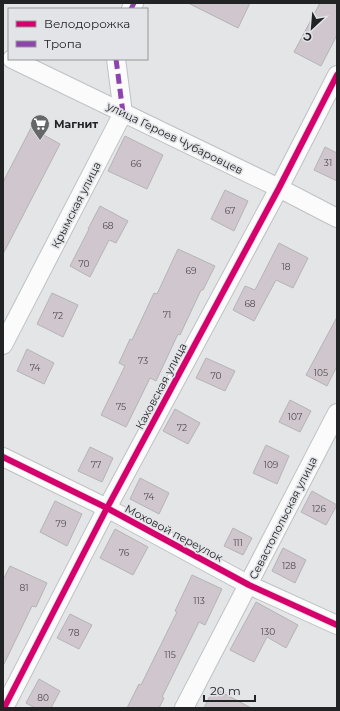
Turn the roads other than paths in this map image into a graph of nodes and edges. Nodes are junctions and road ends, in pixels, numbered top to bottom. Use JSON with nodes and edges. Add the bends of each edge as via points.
{"nodes":[{"id":1,"x":14,"y":60,"type":"edge"},
{"id":2,"x":116,"y":60,"type":"edge"},
{"id":3,"x":337,"y":75,"type":"edge"},
{"id":4,"x":123,"y":113,"type":"junction"},
{"id":5,"x":279,"y":188,"type":"junction"},
{"id":6,"x":337,"y":218,"type":"edge"},
{"id":7,"x":3,"y":345,"type":"edge"},
{"id":8,"x":337,"y":413,"type":"edge"},
{"id":9,"x":3,"y":457,"type":"edge"},
{"id":10,"x":107,"y":508,"type":"junction"},
{"id":11,"x":249,"y":585,"type":"junction"},
{"id":12,"x":337,"y":625,"type":"edge"},
{"id":13,"x":4,"y":708,"type":"edge"},
{"id":14,"x":184,"y":708,"type":"edge"}],
"edges":[{"from":1,"to":4,"type":"street","name":"улица Героев Чубаровцев"},
{"from":2,"to":4,"type":"street"},
{"from":3,"to":5,"type":"street","name":"Каховская улица"},
{"from":4,"to":5,"type":"street","name":"улица Героев Чубаровцев"},
{"from":4,"to":7,"type":"street","name":"Крымская улица"},
{"from":5,"to":6,"type":"street","name":"улица Героев Чубаровцев"},
{"from":5,"to":10,"type":"street","name":"Каховская улица"},
{"from":8,"to":11,"type":"street","name":"Севастопольская улица"},
{"from":9,"to":10,"type":"street","name":"Моховой переулок"},
{"from":10,"to":11,"type":"street","name":"Моховой переулок"},
{"from":10,"to":13,"type":"street","name":"Каховская улица"},
{"from":11,"to":12,"type":"street","name":"Моховой переулок"},
{"from":11,"to":14,"type":"street","name":"Севастопольская улица"}]}
